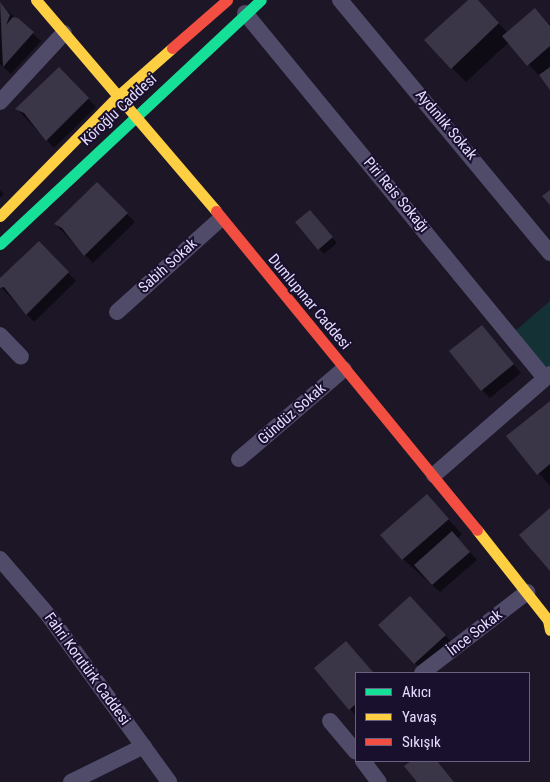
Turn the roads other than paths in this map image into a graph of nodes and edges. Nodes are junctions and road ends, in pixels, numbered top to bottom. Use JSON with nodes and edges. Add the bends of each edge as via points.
{"nodes":[{"id":1,"x":36,"y":0,"type":"edge"},
{"id":2,"x":227,"y":0,"type":"edge"},
{"id":3,"x":261,"y":0,"type":"edge"},
{"id":4,"x":340,"y":0,"type":"edge"},
{"id":5,"x":245,"y":13,"type":"junction"},
{"id":6,"x":64,"y":33,"type":"junction"},
{"id":7,"x":120,"y":94,"type":"junction"},
{"id":8,"x":0,"y":102,"type":"edge"},
{"id":9,"x":134,"y":116,"type":"junction"},
{"id":10,"x":0,"y":216,"type":"edge"},
{"id":11,"x":220,"y":220,"type":"junction"},
{"id":12,"x":0,"y":244,"type":"edge"},
{"id":13,"x":550,"y":253,"type":"edge"},
{"id":14,"x":117,"y":312,"type":"dead end"},
{"id":15,"x":0,"y":335,"type":"edge"},
{"id":16,"x":21,"y":357,"type":"dead end"},
{"id":17,"x":344,"y":369,"type":"junction"},
{"id":18,"x":547,"y":376,"type":"edge"},
{"id":19,"x":239,"y":459,"type":"dead end"},
{"id":20,"x":434,"y":475,"type":"junction"},
{"id":21,"x":0,"y":559,"type":"edge"},
{"id":22,"x":527,"y":592,"type":"junction"},
{"id":23,"x":549,"y":623,"type":"edge"},
{"id":24,"x":423,"y":672,"type":"edge"},
{"id":25,"x":330,"y":721,"type":"dead end"},
{"id":26,"x":351,"y":733,"type":"edge"},
{"id":27,"x":144,"y":746,"type":"junction"},
{"id":28,"x":355,"y":748,"type":"edge"},
{"id":29,"x":364,"y":762,"type":"edge"},
{"id":30,"x":71,"y":782,"type":"edge"},
{"id":31,"x":169,"y":782,"type":"edge"},
{"id":32,"x":379,"y":782,"type":"edge"}],
"edges":[{"from":1,"to":6,"type":"street","name":"Dumlupınar Caddesi"},
{"from":2,"to":7,"type":"street","name":"Köroğlu Caddesi"},
{"from":3,"to":5,"type":"street","name":"Köroğlu Caddesi"},
{"from":4,"to":13,"type":"street","name":"Aydınlık Sokak"},
{"from":5,"to":9,"type":"street","name":"Köroğlu Caddesi"},
{"from":5,"to":18,"type":"street","name":"Piri Reis Sokağı"},
{"from":6,"to":7,"type":"street","name":"Dumlupınar Caddesi"},
{"from":6,"to":8,"type":"street"},
{"from":7,"to":9,"type":"street","name":"Dumlupınar Caddesi"},
{"from":7,"to":10,"type":"street","name":"Köroğlu Caddesi"},
{"from":9,"to":11,"type":"street","name":"Dumlupınar Caddesi"},
{"from":9,"to":12,"type":"street","name":"Köroğlu Caddesi"},
{"from":11,"to":14,"type":"street","name":"Sabih Sokak"},
{"from":11,"to":17,"type":"street","name":"Dumlupınar Caddesi"},
{"from":15,"to":16,"type":"street"},
{"from":17,"to":19,"type":"street","name":"Gündüz Sokak"},
{"from":17,"to":20,"type":"street","name":"Dumlupınar Caddesi"},
{"from":18,"to":20,"type":"street"},
{"from":20,"to":22,"type":"street","name":"Dumlupınar Caddesi"},
{"from":21,"to":27,"type":"street","name":"Fahri Korutürk Caddesi","via":[[49,616]]},
{"from":22,"to":23,"type":"street","name":"Dumlupınar Caddesi"},
{"from":22,"to":24,"type":"street","name":"İnce Sokak"},
{"from":25,"to":26,"type":"street"},
{"from":26,"to":28,"type":"street"},
{"from":27,"to":30,"type":"street"},
{"from":27,"to":31,"type":"street","name":"Fahri Korutürk Caddesi"},
{"from":29,"to":32,"type":"street"}]}
